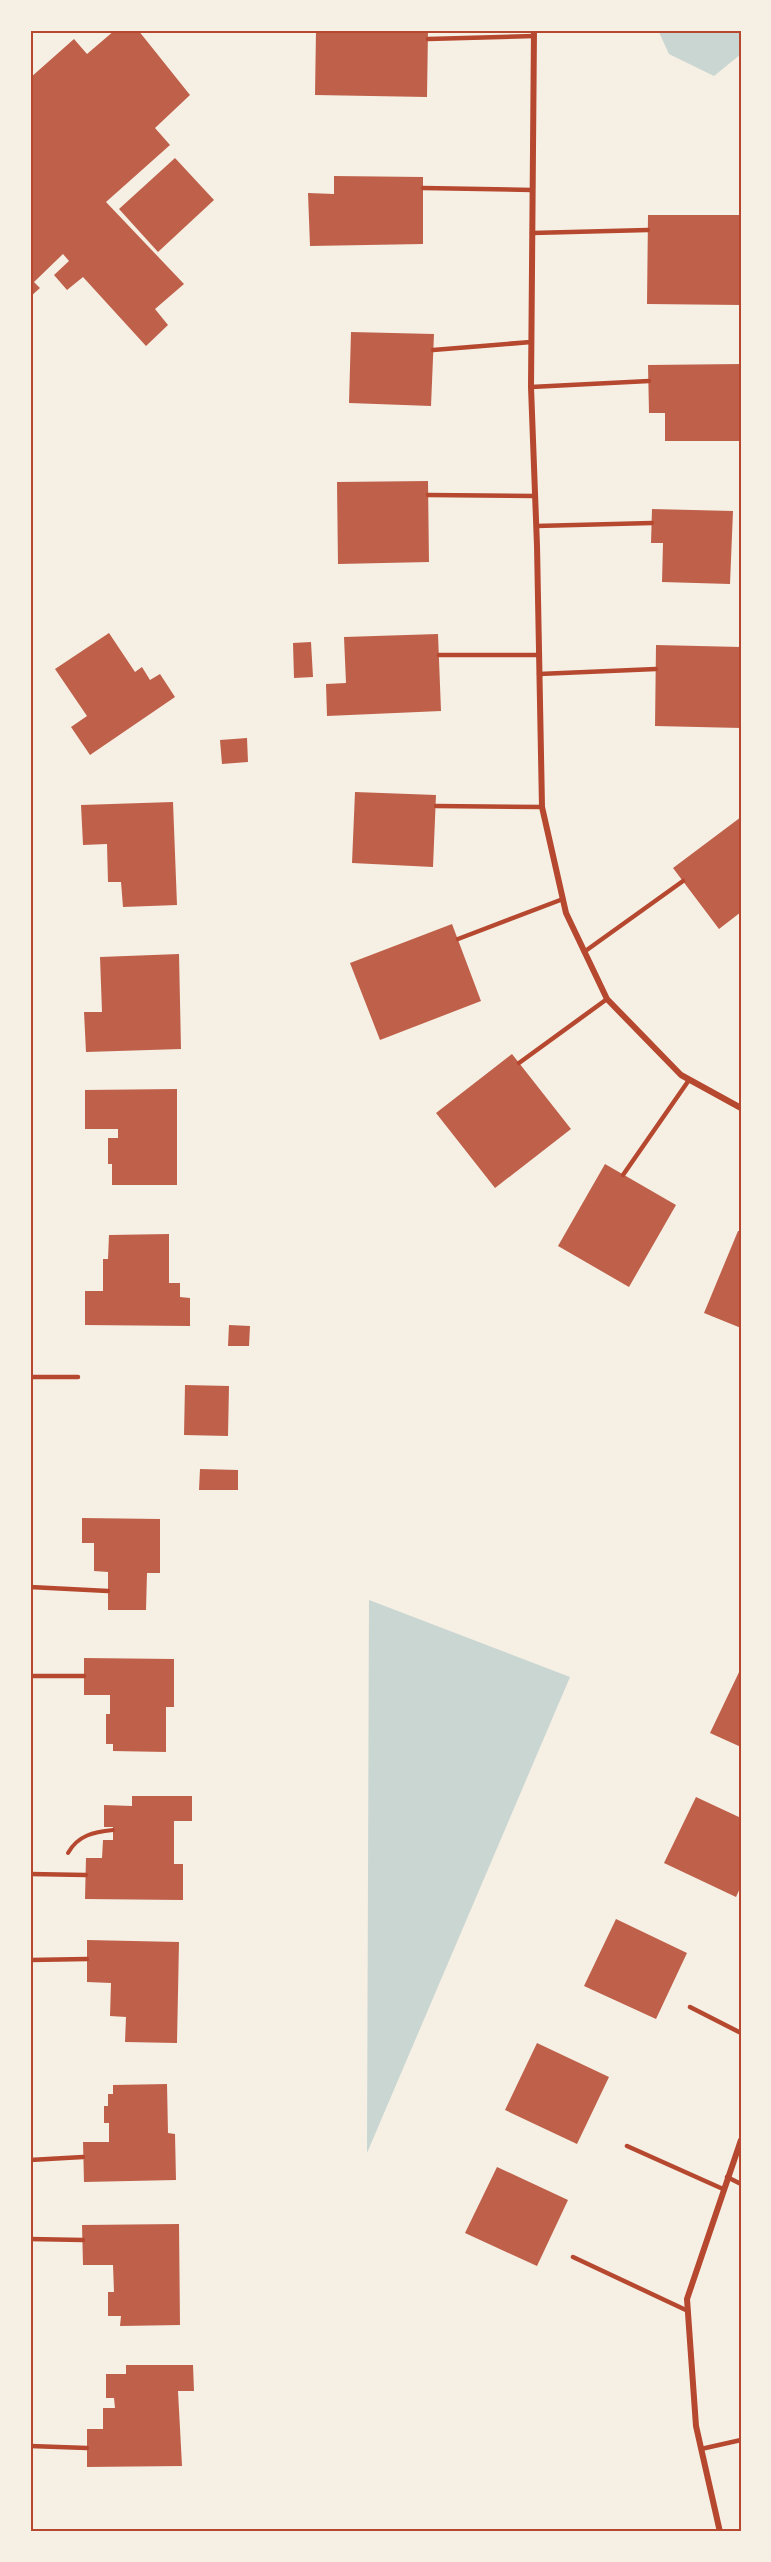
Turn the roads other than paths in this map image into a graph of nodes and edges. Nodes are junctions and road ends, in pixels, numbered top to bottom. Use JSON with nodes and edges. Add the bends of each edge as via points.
{"nodes":[{"id":1,"x":534,"y":33,"type":"edge"},
{"id":2,"x":428,"y":39,"type":"dead end"},
{"id":3,"x":423,"y":188,"type":"dead end"},
{"id":4,"x":532,"y":190,"type":"junction"},
{"id":5,"x":648,"y":230,"type":"dead end"},
{"id":6,"x":532,"y":233,"type":"junction"},
{"id":7,"x":531,"y":342,"type":"junction"},
{"id":8,"x":433,"y":350,"type":"dead end"},
{"id":9,"x":648,"y":381,"type":"dead end"},
{"id":10,"x":531,"y":387,"type":"junction"},
{"id":11,"x":428,"y":495,"type":"dead end"},
{"id":12,"x":535,"y":496,"type":"junction"},
{"id":13,"x":652,"y":523,"type":"dead end"},
{"id":14,"x":536,"y":526,"type":"junction"},
{"id":15,"x":439,"y":655,"type":"dead end"},
{"id":16,"x":539,"y":655,"type":"junction"},
{"id":17,"x":656,"y":669,"type":"dead end"},
{"id":18,"x":539,"y":674,"type":"junction"},
{"id":19,"x":436,"y":806,"type":"dead end"},
{"id":20,"x":542,"y":807,"type":"junction"},
{"id":21,"x":683,"y":881,"type":"dead end"},
{"id":22,"x":562,"y":899,"type":"junction"},
{"id":23,"x":458,"y":939,"type":"dead end"},
{"id":24,"x":584,"y":952,"type":"junction"},
{"id":25,"x":607,"y":999,"type":"junction"},
{"id":26,"x":519,"y":1064,"type":"dead end"},
{"id":27,"x":689,"y":1080,"type":"junction"},
{"id":28,"x":741,"y":1108,"type":"edge"},
{"id":29,"x":623,"y":1175,"type":"dead end"},
{"id":30,"x":30,"y":1377,"type":"edge"},
{"id":31,"x":78,"y":1377,"type":"dead end"},
{"id":32,"x":30,"y":1587,"type":"edge"},
{"id":33,"x":108,"y":1591,"type":"dead end"},
{"id":34,"x":30,"y":1676,"type":"edge"},
{"id":35,"x":84,"y":1676,"type":"dead end"},
{"id":36,"x":30,"y":1874,"type":"edge"},
{"id":37,"x":86,"y":1875,"type":"dead end"},
{"id":38,"x":87,"y":1959,"type":"dead end"},
{"id":39,"x":30,"y":1960,"type":"edge"},
{"id":40,"x":690,"y":2007,"type":"dead end"},
{"id":41,"x":741,"y":2033,"type":"edge"},
{"id":42,"x":741,"y":2140,"type":"edge"},
{"id":43,"x":627,"y":2146,"type":"dead end"},
{"id":44,"x":83,"y":2157,"type":"dead end"},
{"id":45,"x":30,"y":2160,"type":"edge"},
{"id":46,"x":727,"y":2177,"type":"junction"},
{"id":47,"x":741,"y":2184,"type":"edge"},
{"id":48,"x":723,"y":2189,"type":"junction"},
{"id":49,"x":30,"y":2239,"type":"edge"},
{"id":50,"x":83,"y":2240,"type":"dead end"},
{"id":51,"x":573,"y":2257,"type":"dead end"},
{"id":52,"x":688,"y":2311,"type":"junction"},
{"id":53,"x":741,"y":2440,"type":"edge"},
{"id":54,"x":30,"y":2446,"type":"edge"},
{"id":55,"x":87,"y":2448,"type":"dead end"},
{"id":56,"x":701,"y":2449,"type":"junction"},
{"id":57,"x":720,"y":2532,"type":"edge"}],
"edges":[{"from":1,"to":2,"type":"lane"},
{"from":1,"to":4,"type":"street"},
{"from":3,"to":4,"type":"lane"},
{"from":4,"to":6,"type":"street"},
{"from":5,"to":6,"type":"lane"},
{"from":6,"to":7,"type":"street"},
{"from":7,"to":8,"type":"lane"},
{"from":7,"to":10,"type":"street"},
{"from":9,"to":10,"type":"lane"},
{"from":10,"to":12,"type":"street"},
{"from":11,"to":12,"type":"lane"},
{"from":12,"to":14,"type":"street"},
{"from":13,"to":14,"type":"lane"},
{"from":14,"to":16,"type":"street"},
{"from":15,"to":16,"type":"lane"},
{"from":16,"to":18,"type":"street"},
{"from":17,"to":18,"type":"lane"},
{"from":18,"to":20,"type":"street"},
{"from":19,"to":20,"type":"lane"},
{"from":20,"to":22,"type":"street"},
{"from":21,"to":24,"type":"lane"},
{"from":22,"to":23,"type":"lane"},
{"from":22,"to":24,"type":"street"},
{"from":24,"to":25,"type":"street"},
{"from":25,"to":26,"type":"lane"},
{"from":25,"to":27,"type":"street"},
{"from":27,"to":28,"type":"street"},
{"from":27,"to":29,"type":"lane"},
{"from":30,"to":31,"type":"lane"},
{"from":32,"to":33,"type":"lane"},
{"from":34,"to":35,"type":"lane"},
{"from":36,"to":37,"type":"lane"},
{"from":38,"to":39,"type":"lane"},
{"from":40,"to":41,"type":"lane"},
{"from":42,"to":46,"type":"street"},
{"from":43,"to":48,"type":"lane"},
{"from":44,"to":45,"type":"lane"},
{"from":46,"to":47,"type":"lane"},
{"from":46,"to":48,"type":"street"},
{"from":48,"to":52,"type":"street","via":[[687,2300]]},
{"from":49,"to":50,"type":"lane"},
{"from":51,"to":52,"type":"lane"},
{"from":52,"to":56,"type":"street"},
{"from":53,"to":56,"type":"lane"},
{"from":54,"to":55,"type":"lane"},
{"from":56,"to":57,"type":"street"}]}
